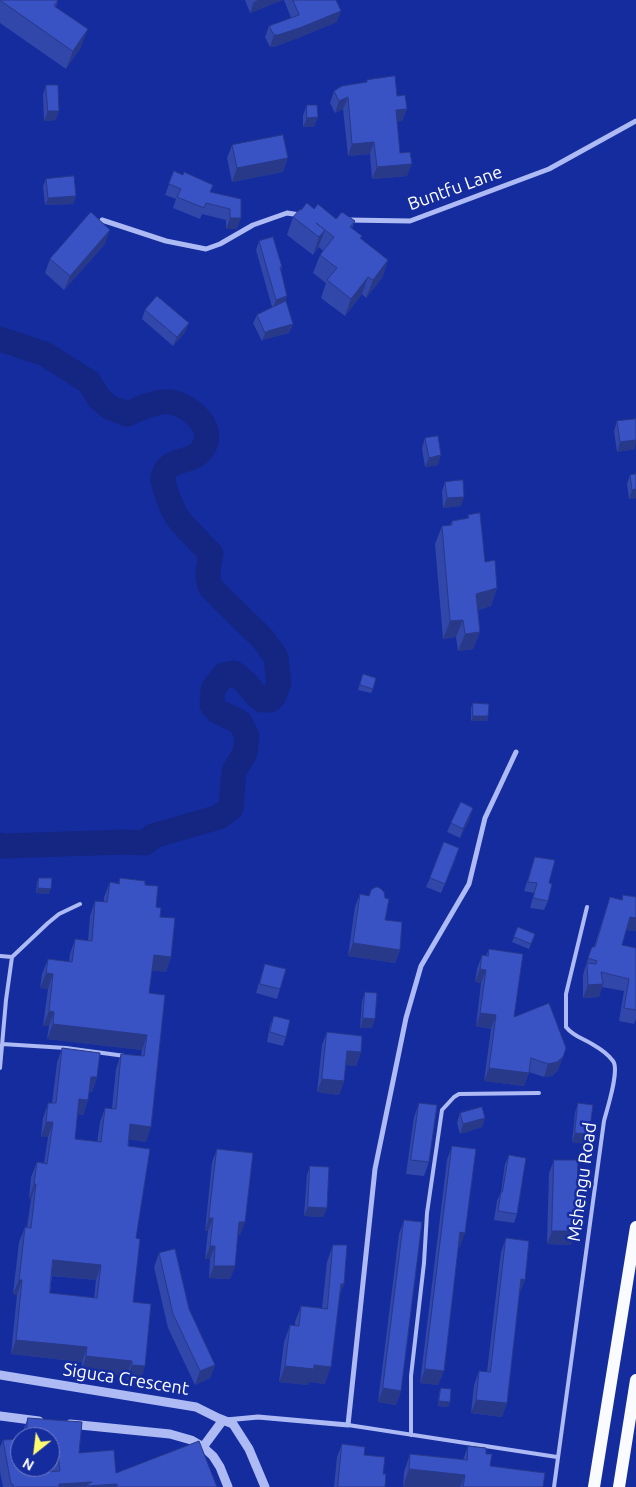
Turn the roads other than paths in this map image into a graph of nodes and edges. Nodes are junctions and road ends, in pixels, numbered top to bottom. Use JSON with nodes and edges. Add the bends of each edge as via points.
{"nodes":[{"id":1,"x":636,"y":121,"type":"edge"},
{"id":2,"x":304,"y":215,"type":"edge"},
{"id":3,"x":340,"y":219,"type":"edge"},
{"id":4,"x":102,"y":220,"type":"edge"},
{"id":5,"x":516,"y":752,"type":"dead end"},
{"id":6,"x":80,"y":904,"type":"dead end"},
{"id":7,"x":587,"y":908,"type":"dead end"},
{"id":8,"x":0,"y":956,"type":"edge"},
{"id":9,"x":12,"y":957,"type":"junction"},
{"id":10,"x":0,"y":999,"type":"edge"},
{"id":11,"x":6,"y":1000,"type":"junction"},
{"id":12,"x":2,"y":1044,"type":"junction"},
{"id":13,"x":132,"y":1058,"type":"edge"},
{"id":14,"x":0,"y":1068,"type":"edge"},
{"id":15,"x":539,"y":1093,"type":"dead end"},
{"id":16,"x":636,"y":1227,"type":"edge"},
{"id":17,"x":0,"y":1375,"type":"edge"},
{"id":18,"x":636,"y":1380,"type":"edge"},
{"id":19,"x":0,"y":1416,"type":"edge"},
{"id":20,"x":14,"y":1419,"type":"junction"},
{"id":21,"x":223,"y":1420,"type":"junction"},
{"id":22,"x":0,"y":1423,"type":"edge"},
{"id":23,"x":348,"y":1425,"type":"junction"},
{"id":24,"x":411,"y":1435,"type":"junction"},
{"id":25,"x":203,"y":1447,"type":"junction"},
{"id":26,"x":557,"y":1457,"type":"junction"},
{"id":27,"x":228,"y":1487,"type":"edge"},
{"id":28,"x":265,"y":1487,"type":"edge"},
{"id":29,"x":554,"y":1487,"type":"edge"},
{"id":30,"x":594,"y":1487,"type":"edge"},
{"id":31,"x":619,"y":1487,"type":"edge"}],
"edges":[{"from":1,"to":3,"type":"street","name":"Buntfu Lane","via":[[549,169],[410,221]]},
{"from":2,"to":4,"type":"street","via":[[287,213],[253,225],[206,249],[166,241]]},
{"from":5,"to":23,"type":"street","via":[[485,818],[469,884],[421,966],[406,1018],[375,1169]]},
{"from":6,"to":9,"type":"lane","via":[[59,914]]},
{"from":7,"to":26,"type":"lane","name":"Mshengu Road","via":[[566,994],[566,1028],[614,1061],[616,1071],[604,1121]]},
{"from":8,"to":9,"type":"lane"},
{"from":9,"to":11,"type":"lane"},
{"from":10,"to":11,"type":"lane"},
{"from":11,"to":12,"type":"lane"},
{"from":12,"to":13,"type":"lane","via":[[66,1048]]},
{"from":12,"to":14,"type":"lane"},
{"from":15,"to":24,"type":"lane","via":[[459,1094],[442,1110],[427,1213],[411,1376]]},
{"from":16,"to":30,"type":"main road"},
{"from":17,"to":21,"type":"street","name":"Siguca Crescent","via":[[196,1406]]},
{"from":18,"to":31,"type":"main road"},
{"from":19,"to":20,"type":"street"},
{"from":20,"to":22,"type":"street"},
{"from":20,"to":25,"type":"street","via":[[170,1434]]},
{"from":21,"to":23,"type":"street","via":[[258,1417]]},
{"from":21,"to":25,"type":"street"},
{"from":21,"to":28,"type":"street","name":"Siguca Crescent","via":[[233,1424],[249,1449]]},
{"from":23,"to":24,"type":"lane"},
{"from":24,"to":26,"type":"lane"},
{"from":25,"to":27,"type":"street","via":[[220,1467]]},
{"from":26,"to":29,"type":"lane","name":"Mshengu Road"}]}
